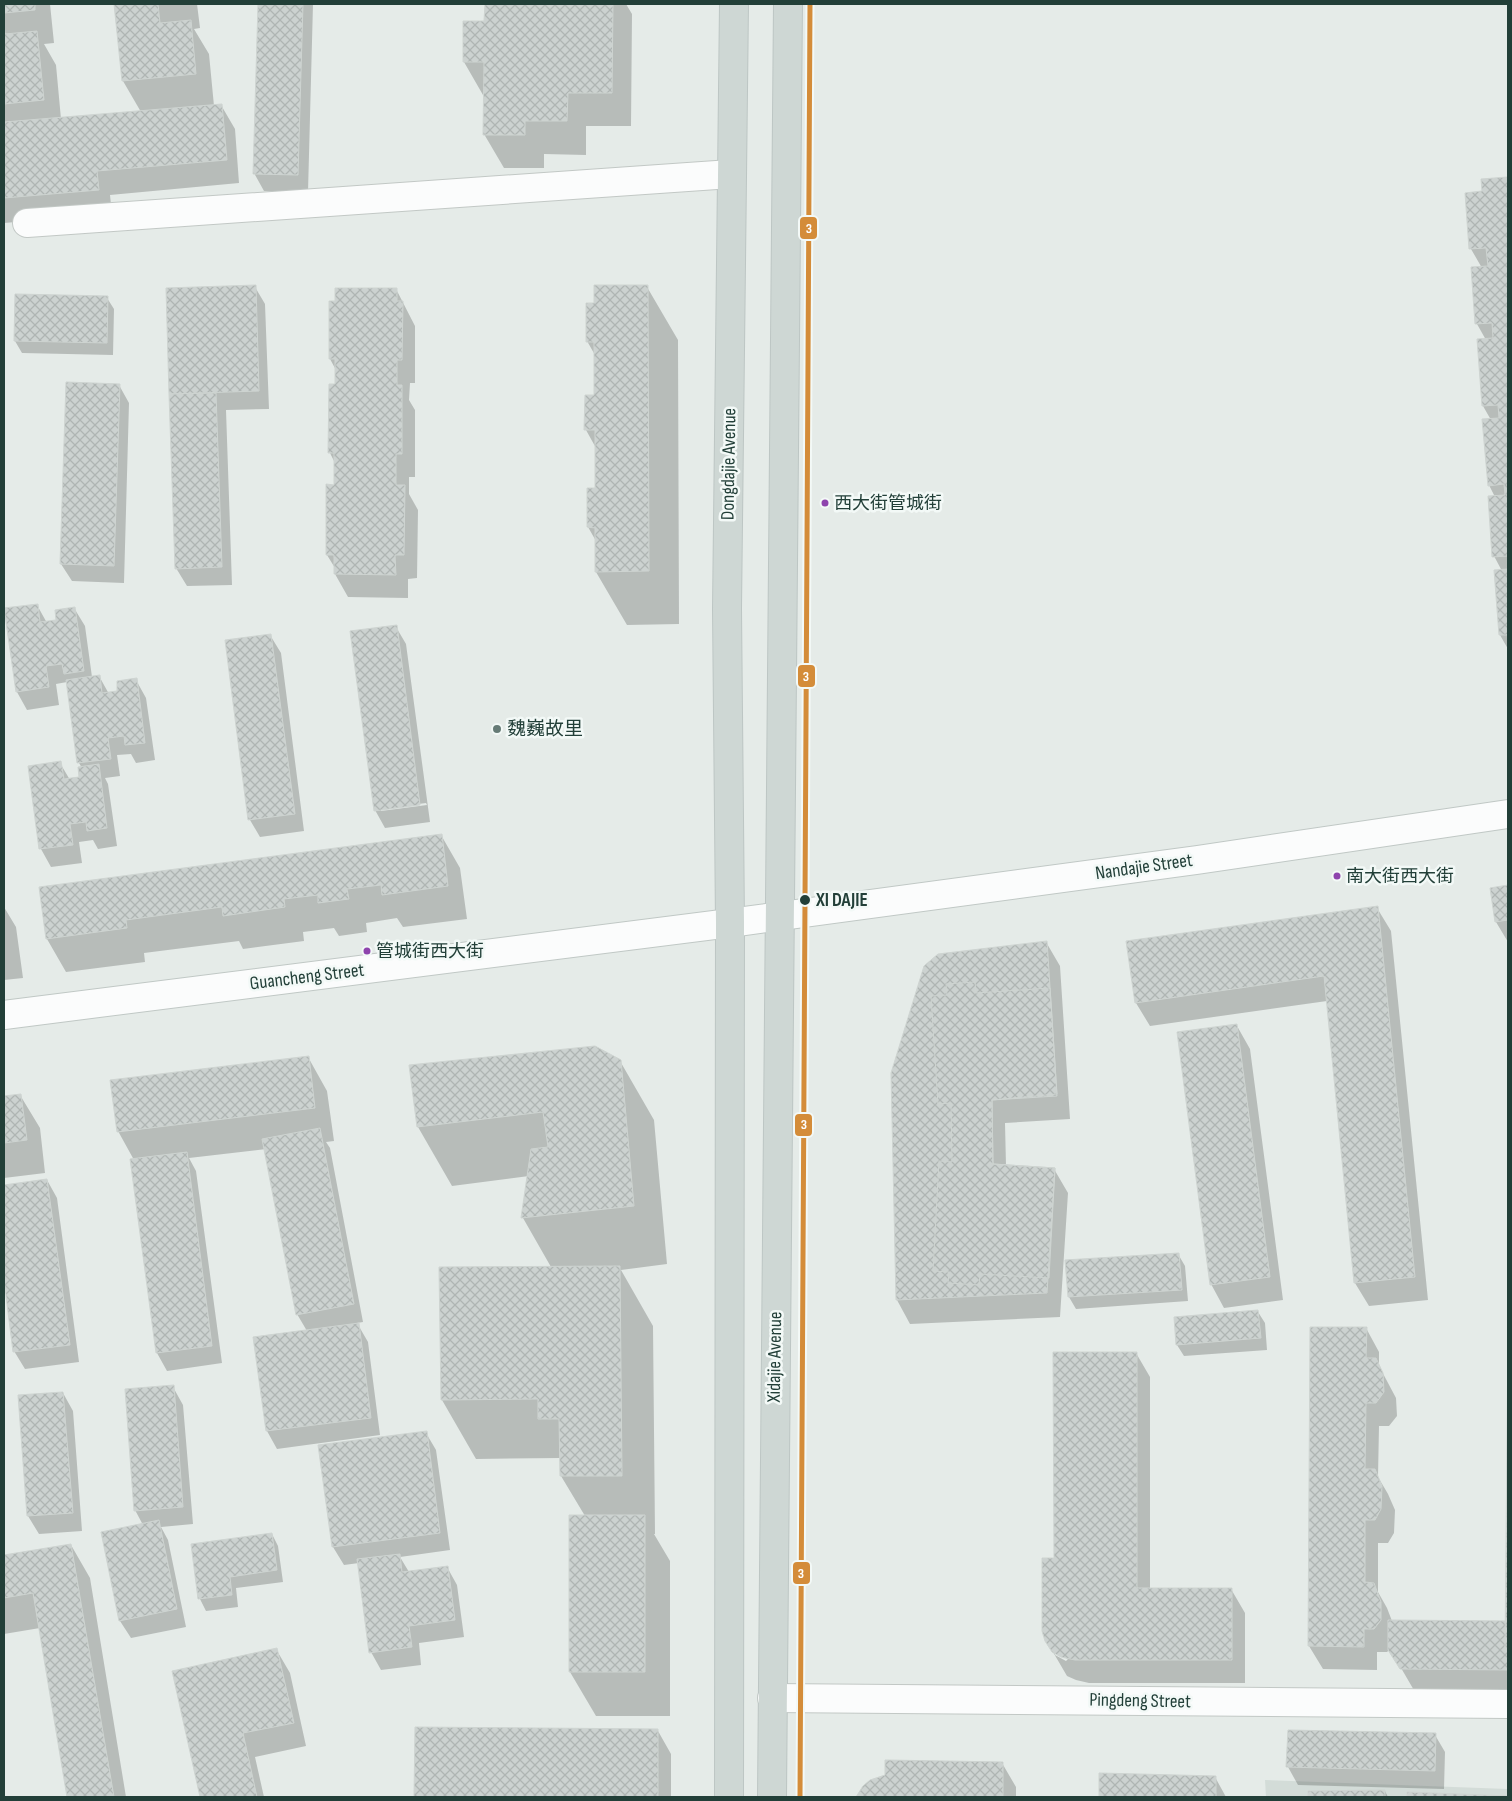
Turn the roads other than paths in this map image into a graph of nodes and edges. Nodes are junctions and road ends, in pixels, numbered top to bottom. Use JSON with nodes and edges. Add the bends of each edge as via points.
{"nodes":[{"id":1,"x":734,"y":4,"type":"edge"},
{"id":2,"x":788,"y":4,"type":"edge"},
{"id":3,"x":732,"y":174,"type":"junction"},
{"id":4,"x":27,"y":223,"type":"dead end"},
{"id":5,"x":1508,"y":814,"type":"edge"},
{"id":6,"x":780,"y":916,"type":"junction"},
{"id":7,"x":730,"y":923,"type":"junction"},
{"id":8,"x":4,"y":1015,"type":"edge"},
{"id":9,"x":772,"y":1698,"type":"junction"},
{"id":10,"x":1508,"y":1704,"type":"edge"},
{"id":11,"x":728,"y":1797,"type":"edge"},
{"id":12,"x":772,"y":1797,"type":"edge"}],
"edges":[{"from":1,"to":3,"type":"main road","name":"Dongdajie Avenue"},
{"from":2,"to":6,"type":"main road"},
{"from":3,"to":4,"type":"street"},
{"from":3,"to":7,"type":"main road","name":"Dongdajie Avenue","via":[[727,609]]},
{"from":5,"to":6,"type":"street","name":"Nandajie Street"},
{"from":6,"to":7,"type":"street","name":"Nandajie Street"},
{"from":6,"to":9,"type":"main road","name":"Xidajie Avenue"},
{"from":7,"to":8,"type":"street","name":"Guancheng Street"},
{"from":7,"to":11,"type":"main road"},
{"from":9,"to":10,"type":"street","name":"Pingdeng Street"},
{"from":9,"to":12,"type":"main road","name":"Xidajie Avenue"}]}
